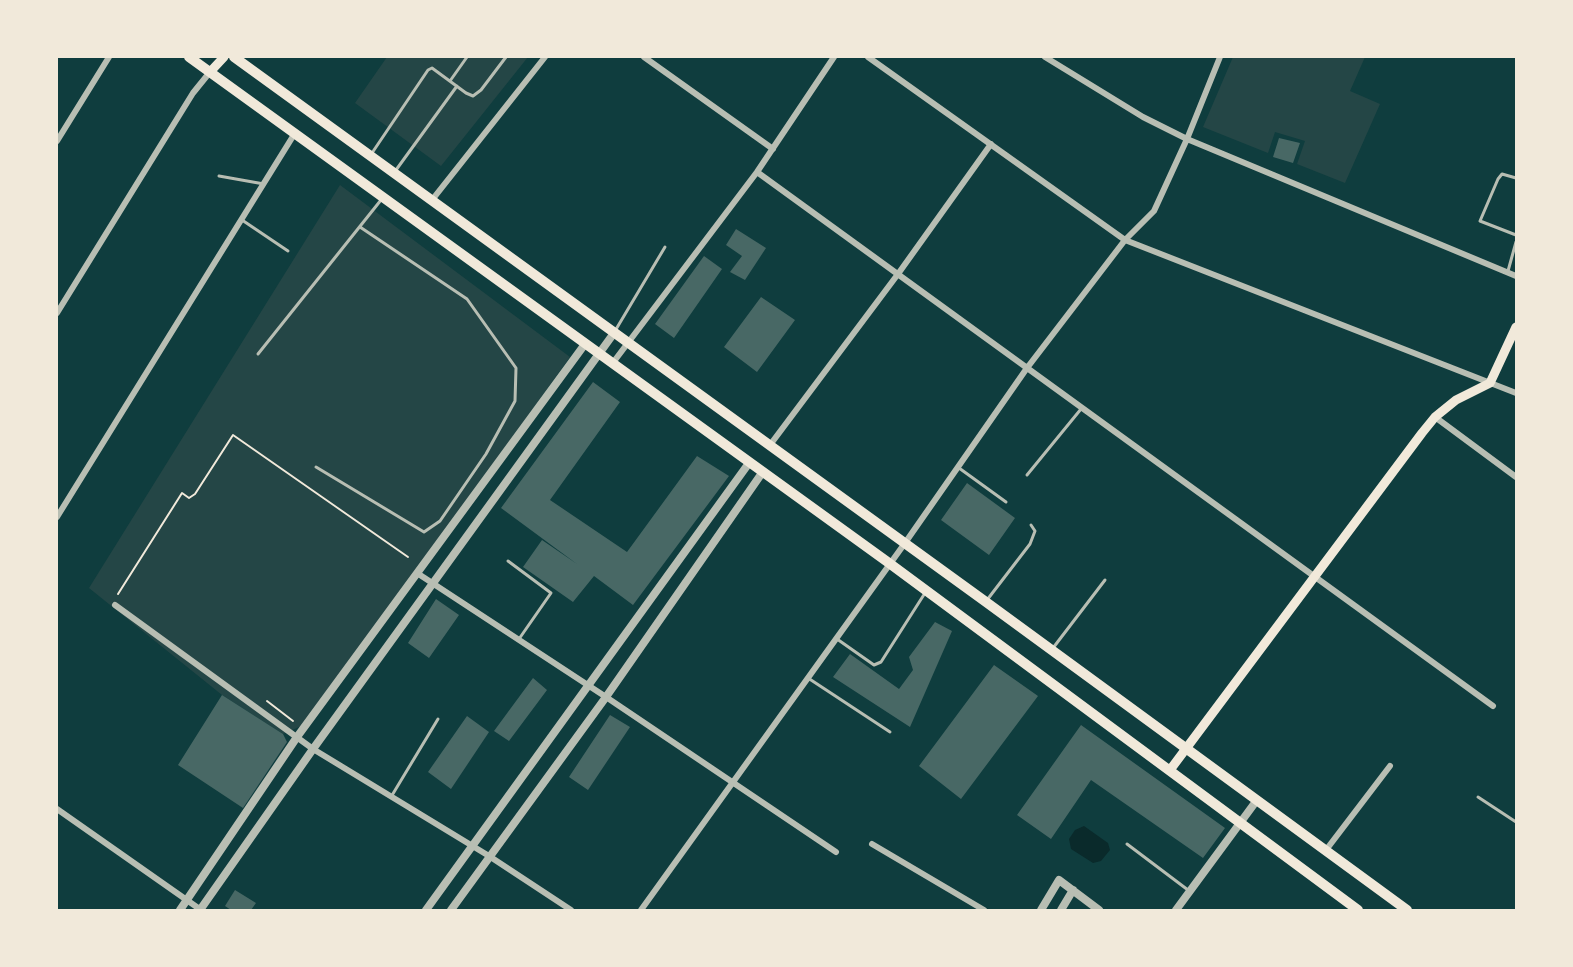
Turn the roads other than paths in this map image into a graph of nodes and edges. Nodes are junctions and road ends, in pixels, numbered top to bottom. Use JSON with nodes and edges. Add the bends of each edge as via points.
{"nodes":[{"id":1,"x":109,"y":57,"type":"edge"},
{"id":2,"x":189,"y":57,"type":"edge"},
{"id":3,"x":224,"y":57,"type":"edge"},
{"id":4,"x":234,"y":57,"type":"edge"},
{"id":5,"x":467,"y":57,"type":"edge"},
{"id":6,"x":506,"y":57,"type":"edge"},
{"id":7,"x":544,"y":57,"type":"edge"},
{"id":8,"x":644,"y":57,"type":"edge"},
{"id":9,"x":834,"y":57,"type":"edge"},
{"id":10,"x":868,"y":57,"type":"edge"},
{"id":11,"x":1045,"y":57,"type":"edge"},
{"id":12,"x":1220,"y":57,"type":"edge"},
{"id":13,"x":210,"y":72,"type":"junction"},
{"id":14,"x":450,"y":81,"type":"junction"},
{"id":15,"x":457,"y":86,"type":"junction"},
{"id":16,"x":295,"y":133,"type":"junction"},
{"id":17,"x":1187,"y":139,"type":"junction"},
{"id":18,"x":57,"y":141,"type":"edge"},
{"id":19,"x":991,"y":144,"type":"junction"},
{"id":20,"x":773,"y":149,"type":"junction"},
{"id":21,"x":370,"y":155,"type":"junction"},
{"id":22,"x":395,"y":172,"type":"junction"},
{"id":23,"x":757,"y":172,"type":"junction"},
{"id":24,"x":219,"y":176,"type":"dead end"},
{"id":25,"x":1516,"y":178,"type":"edge"},
{"id":26,"x":264,"y":184,"type":"junction"},
{"id":27,"x":384,"y":196,"type":"junction"},
{"id":28,"x":432,"y":200,"type":"junction"},
{"id":29,"x":241,"y":220,"type":"junction"},
{"id":30,"x":360,"y":227,"type":"junction"},
{"id":31,"x":1516,"y":235,"type":"edge"},
{"id":32,"x":1125,"y":240,"type":"junction"},
{"id":33,"x":1516,"y":242,"type":"edge"},
{"id":34,"x":665,"y":247,"type":"dead end"},
{"id":35,"x":288,"y":250,"type":"dead end"},
{"id":36,"x":1508,"y":273,"type":"junction"},
{"id":37,"x":898,"y":274,"type":"junction"},
{"id":38,"x":1516,"y":276,"type":"edge"},
{"id":39,"x":57,"y":314,"type":"edge"},
{"id":40,"x":1516,"y":327,"type":"edge"},
{"id":41,"x":614,"y":333,"type":"junction"},
{"id":42,"x":628,"y":343,"type":"junction"},
{"id":43,"x":585,"y":344,"type":"junction"},
{"id":44,"x":258,"y":354,"type":"dead end"},
{"id":45,"x":599,"y":354,"type":"junction"},
{"id":46,"x":612,"y":364,"type":"junction"},
{"id":47,"x":1028,"y":368,"type":"junction"},
{"id":48,"x":1490,"y":383,"type":"junction"},
{"id":49,"x":1516,"y":393,"type":"edge"},
{"id":50,"x":1082,"y":408,"type":"junction"},
{"id":51,"x":1435,"y":417,"type":"junction"},
{"id":52,"x":770,"y":445,"type":"junction"},
{"id":53,"x":748,"y":463,"type":"junction"},
{"id":54,"x":316,"y":466,"type":"dead end"},
{"id":55,"x":958,"y":467,"type":"junction"},
{"id":56,"x":762,"y":473,"type":"junction"},
{"id":57,"x":1027,"y":476,"type":"dead end"},
{"id":58,"x":1516,"y":477,"type":"edge"},
{"id":59,"x":1006,"y":502,"type":"dead end"},
{"id":60,"x":57,"y":517,"type":"edge"},
{"id":61,"x":1031,"y":525,"type":"dead end"},
{"id":62,"x":905,"y":543,"type":"junction"},
{"id":63,"x":508,"y":561,"type":"dead end"},
{"id":64,"x":889,"y":563,"type":"junction"},
{"id":65,"x":417,"y":573,"type":"junction"},
{"id":66,"x":1313,"y":577,"type":"junction"},
{"id":67,"x":1105,"y":580,"type":"dead end"},
{"id":68,"x":432,"y":584,"type":"junction"},
{"id":69,"x":926,"y":591,"type":"junction"},
{"id":70,"x":115,"y":602,"type":"road end"},
{"id":71,"x":986,"y":602,"type":"junction"},
{"id":72,"x":836,"y":638,"type":"junction"},
{"id":73,"x":518,"y":640,"type":"junction"},
{"id":74,"x":1052,"y":650,"type":"junction"},
{"id":75,"x":807,"y":677,"type":"junction"},
{"id":76,"x":589,"y":686,"type":"junction"},
{"id":77,"x":606,"y":697,"type":"junction"},
{"id":78,"x":1493,"y":706,"type":"dead end"},
{"id":79,"x":438,"y":719,"type":"dead end"},
{"id":80,"x":890,"y":732,"type":"dead end"},
{"id":81,"x":297,"y":737,"type":"junction"},
{"id":82,"x":1186,"y":747,"type":"junction"},
{"id":83,"x":313,"y":749,"type":"junction"},
{"id":84,"x":1390,"y":766,"type":"dead end"},
{"id":85,"x":1170,"y":770,"type":"junction"},
{"id":86,"x":732,"y":781,"type":"junction"},
{"id":87,"x":391,"y":797,"type":"junction"},
{"id":88,"x":1478,"y":797,"type":"dead end"},
{"id":89,"x":1257,"y":800,"type":"junction"},
{"id":90,"x":57,"y":809,"type":"edge"},
{"id":91,"x":1516,"y":822,"type":"edge"},
{"id":92,"x":1239,"y":824,"type":"junction"},
{"id":93,"x":872,"y":844,"type":"dead end"},
{"id":94,"x":1127,"y":844,"type":"dead end"},
{"id":95,"x":471,"y":846,"type":"junction"},
{"id":96,"x":1326,"y":850,"type":"junction"},
{"id":97,"x":836,"y":852,"type":"dead end"},
{"id":98,"x":489,"y":856,"type":"junction"},
{"id":99,"x":1073,"y":890,"type":"junction"},
{"id":100,"x":1190,"y":891,"type":"junction"},
{"id":101,"x":187,"y":900,"type":"junction"},
{"id":102,"x":180,"y":910,"type":"edge"},
{"id":103,"x":200,"y":910,"type":"edge"},
{"id":104,"x":426,"y":910,"type":"edge"},
{"id":105,"x":451,"y":910,"type":"edge"},
{"id":106,"x":570,"y":910,"type":"edge"},
{"id":107,"x":640,"y":910,"type":"edge"},
{"id":108,"x":984,"y":910,"type":"edge"},
{"id":109,"x":1041,"y":910,"type":"edge"},
{"id":110,"x":1061,"y":910,"type":"edge"},
{"id":111,"x":1099,"y":910,"type":"edge"},
{"id":112,"x":1176,"y":910,"type":"edge"},
{"id":113,"x":1358,"y":910,"type":"edge"},
{"id":114,"x":1407,"y":910,"type":"edge"}],
"edges":[{"from":1,"to":18,"type":"street"},
{"from":2,"to":13,"type":"main road"},
{"from":3,"to":13,"type":"main road"},
{"from":4,"to":21,"type":"main road"},
{"from":5,"to":14,"type":"lane"},
{"from":6,"to":15,"type":"lane","via":[[473,96]]},
{"from":7,"to":28,"type":"street"},
{"from":8,"to":20,"type":"street"},
{"from":9,"to":20,"type":"street"},
{"from":10,"to":19,"type":"street"},
{"from":11,"to":17,"type":"street"},
{"from":12,"to":17,"type":"street"},
{"from":13,"to":16,"type":"main road"},
{"from":13,"to":39,"type":"street","via":[[193,93]]},
{"from":14,"to":15,"type":"lane"},
{"from":14,"to":21,"type":"lane","via":[[432,68],[428,70]]},
{"from":15,"to":22,"type":"lane"},
{"from":16,"to":26,"type":"street"},
{"from":16,"to":27,"type":"main road"},
{"from":17,"to":32,"type":"street","via":[[1154,211]]},
{"from":17,"to":36,"type":"street"},
{"from":19,"to":32,"type":"street"},
{"from":19,"to":37,"type":"street"},
{"from":20,"to":23,"type":"street"},
{"from":21,"to":22,"type":"main road"},
{"from":22,"to":28,"type":"main road"},
{"from":23,"to":37,"type":"street"},
{"from":23,"to":42,"type":"street"},
{"from":24,"to":26,"type":"lane"},
{"from":25,"to":31,"type":"lane","via":[[1502,174],[1498,178],[1480,221]]},
{"from":26,"to":29,"type":"street"},
{"from":27,"to":30,"type":"lane"},
{"from":27,"to":43,"type":"main road"},
{"from":28,"to":41,"type":"main road"},
{"from":29,"to":35,"type":"lane"},
{"from":29,"to":60,"type":"street"},
{"from":30,"to":44,"type":"lane"},
{"from":30,"to":54,"type":"lane","via":[[467,299],[516,368],[515,401],[447,512],[424,532]]},
{"from":32,"to":47,"type":"street"},
{"from":32,"to":48,"type":"street"},
{"from":33,"to":36,"type":"lane"},
{"from":34,"to":41,"type":"lane"},
{"from":36,"to":38,"type":"street"},
{"from":37,"to":47,"type":"street"},
{"from":37,"to":52,"type":"street"},
{"from":40,"to":48,"type":"main road"},
{"from":41,"to":42,"type":"main road"},
{"from":41,"to":45,"type":"street"},
{"from":42,"to":46,"type":"street"},
{"from":42,"to":52,"type":"main road"},
{"from":43,"to":45,"type":"main road"},
{"from":43,"to":65,"type":"street"},
{"from":45,"to":46,"type":"main road"},
{"from":45,"to":68,"type":"street"},
{"from":46,"to":53,"type":"main road"},
{"from":47,"to":50,"type":"street"},
{"from":47,"to":55,"type":"street"},
{"from":48,"to":49,"type":"street"},
{"from":48,"to":51,"type":"main road","via":[[1456,400]]},
{"from":50,"to":57,"type":"lane"},
{"from":50,"to":66,"type":"street"},
{"from":51,"to":58,"type":"street"},
{"from":51,"to":66,"type":"main road"},
{"from":52,"to":62,"type":"main road"},
{"from":53,"to":56,"type":"main road"},
{"from":53,"to":76,"type":"street"},
{"from":55,"to":59,"type":"lane"},
{"from":55,"to":62,"type":"street"},
{"from":56,"to":64,"type":"main road"},
{"from":56,"to":77,"type":"street"},
{"from":61,"to":71,"type":"lane","via":[[1035,536]]},
{"from":62,"to":64,"type":"street"},
{"from":62,"to":71,"type":"main road"},
{"from":63,"to":73,"type":"lane","via":[[551,593]]},
{"from":64,"to":69,"type":"main road"},
{"from":64,"to":72,"type":"street"},
{"from":65,"to":68,"type":"street"},
{"from":65,"to":81,"type":"street"},
{"from":66,"to":78,"type":"street"},
{"from":66,"to":82,"type":"main road"},
{"from":67,"to":74,"type":"lane"},
{"from":68,"to":73,"type":"street"},
{"from":68,"to":83,"type":"street"},
{"from":69,"to":72,"type":"lane","via":[[880,662],[874,665]]},
{"from":69,"to":85,"type":"main road"},
{"from":70,"to":81,"type":"street"},
{"from":71,"to":74,"type":"main road"},
{"from":72,"to":75,"type":"street"},
{"from":73,"to":76,"type":"street"},
{"from":74,"to":82,"type":"main road"},
{"from":75,"to":80,"type":"lane"},
{"from":75,"to":86,"type":"street"},
{"from":76,"to":77,"type":"street"},
{"from":76,"to":95,"type":"street"},
{"from":77,"to":86,"type":"street"},
{"from":77,"to":98,"type":"street"},
{"from":79,"to":87,"type":"lane"},
{"from":81,"to":83,"type":"street"},
{"from":81,"to":101,"type":"street"},
{"from":82,"to":85,"type":"main road"},
{"from":82,"to":89,"type":"main road"},
{"from":83,"to":87,"type":"street"},
{"from":83,"to":103,"type":"street"},
{"from":84,"to":96,"type":"street"},
{"from":85,"to":92,"type":"main road"},
{"from":86,"to":97,"type":"street"},
{"from":86,"to":107,"type":"street"},
{"from":87,"to":95,"type":"street"},
{"from":88,"to":91,"type":"lane"},
{"from":89,"to":92,"type":"street"},
{"from":89,"to":96,"type":"main road"},
{"from":90,"to":101,"type":"street"},
{"from":92,"to":100,"type":"street"},
{"from":92,"to":113,"type":"main road"},
{"from":93,"to":108,"type":"street"},
{"from":94,"to":100,"type":"lane"},
{"from":95,"to":98,"type":"street"},
{"from":95,"to":104,"type":"street"},
{"from":96,"to":114,"type":"main road"},
{"from":98,"to":105,"type":"street"},
{"from":98,"to":106,"type":"street"},
{"from":99,"to":109,"type":"street","via":[[1059,880]]},
{"from":99,"to":110,"type":"street"},
{"from":99,"to":111,"type":"street"},
{"from":100,"to":112,"type":"street"},
{"from":101,"to":102,"type":"street"},
{"from":101,"to":103,"type":"street"}]}
